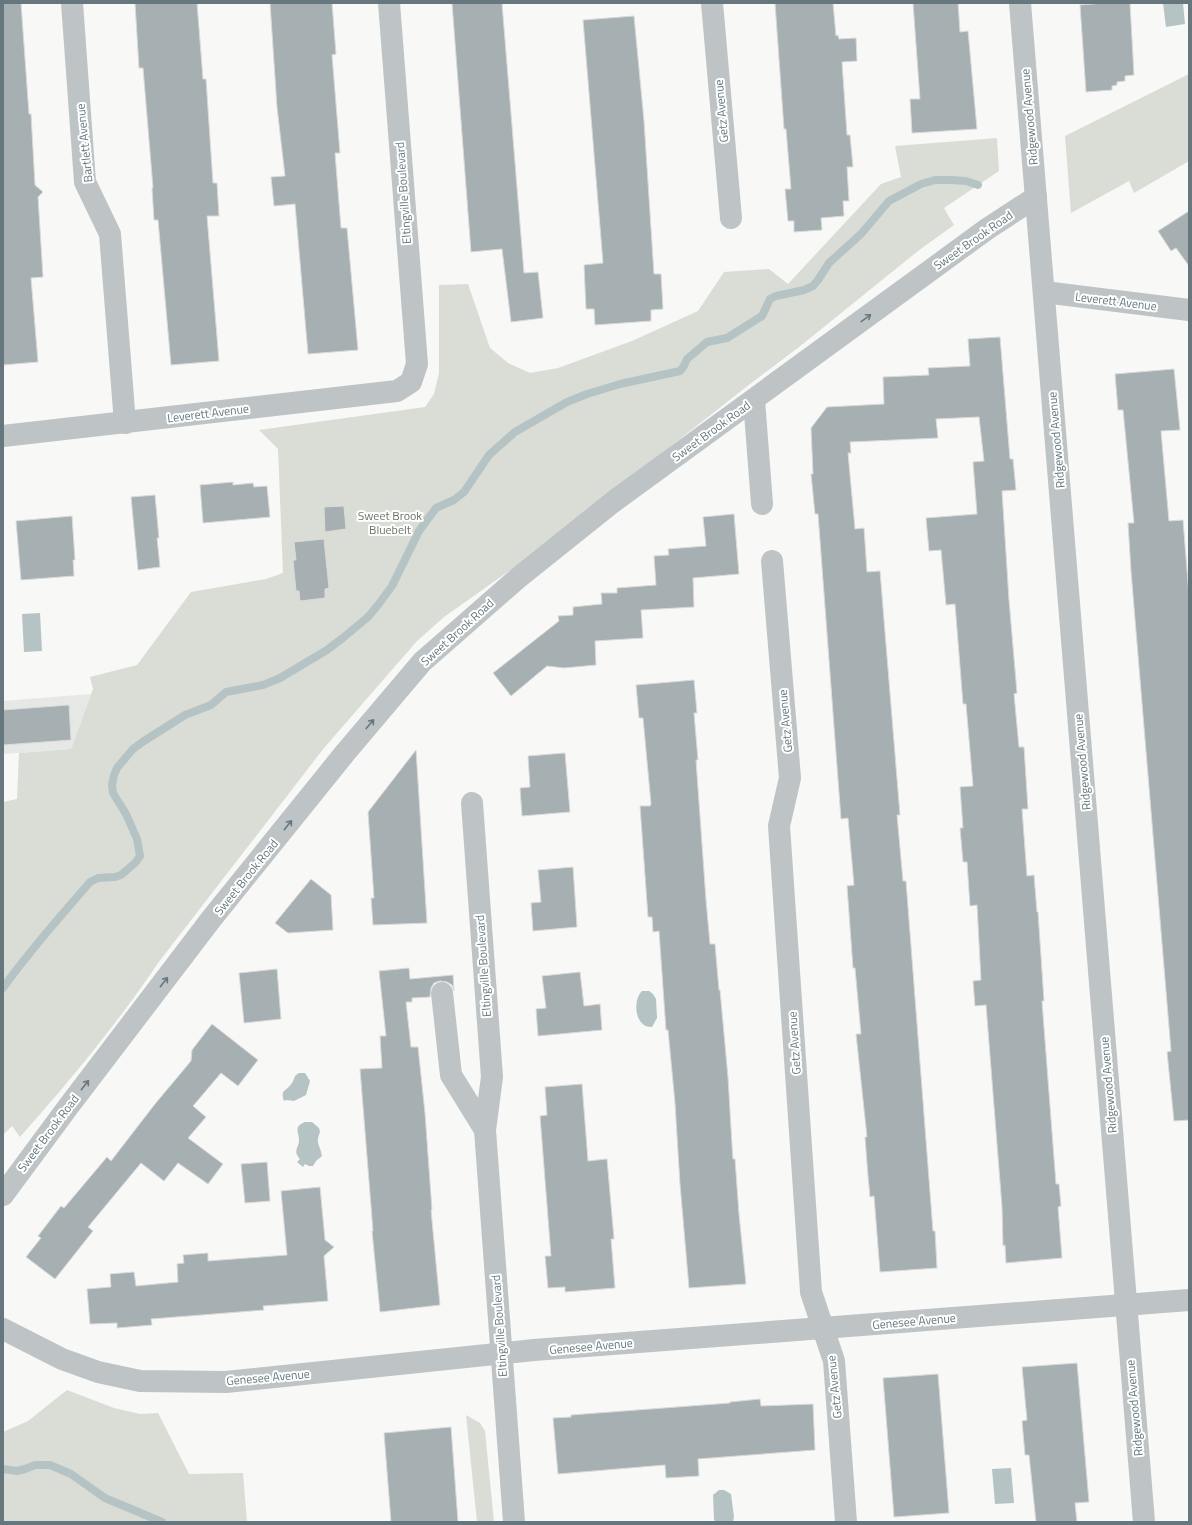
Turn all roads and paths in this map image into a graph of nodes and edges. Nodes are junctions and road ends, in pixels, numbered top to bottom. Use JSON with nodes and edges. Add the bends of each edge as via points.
{"nodes":[{"id":1,"x":72,"y":3,"type":"edge"},
{"id":2,"x":388,"y":3,"type":"edge"},
{"id":3,"x":712,"y":3,"type":"edge"},
{"id":4,"x":1020,"y":3,"type":"edge"},
{"id":5,"x":1036,"y":197,"type":"junction"},
{"id":6,"x":731,"y":218,"type":"dead end"},
{"id":7,"x":1044,"y":292,"type":"junction"},
{"id":8,"x":1189,"y":310,"type":"edge"},
{"id":9,"x":411,"y":382,"type":"joint"},
{"id":10,"x":754,"y":400,"type":"junction"},
{"id":11,"x":125,"y":423,"type":"junction"},
{"id":12,"x":3,"y":436,"type":"edge"},
{"id":13,"x":762,"y":504,"type":"dead end"},
{"id":14,"x":772,"y":561,"type":"dead end"},
{"id":15,"x":472,"y":803,"type":"dead end"},
{"id":16,"x":442,"y":993,"type":"dead end"},
{"id":17,"x":485,"y":1130,"type":"junction"},
{"id":18,"x":3,"y":1194,"type":"edge"},
{"id":19,"x":1189,"y":1300,"type":"edge"},
{"id":20,"x":1126,"y":1304,"type":"junction"},
{"id":21,"x":823,"y":1328,"type":"junction"},
{"id":22,"x":3,"y":1329,"type":"edge"},
{"id":23,"x":501,"y":1354,"type":"junction"},
{"id":24,"x":514,"y":1522,"type":"edge"},
{"id":25,"x":846,"y":1522,"type":"edge"},
{"id":26,"x":1144,"y":1522,"type":"edge"}],
"edges":[{"from":1,"to":11,"type":"street","name":"Bartlett Avenue","via":[[85,182],[110,234]]},
{"from":2,"to":9,"type":"street","name":"Eltingville Boulevard","via":[[416,364]]},
{"from":3,"to":6,"type":"street","name":"Getz Avenue"},
{"from":4,"to":5,"type":"street","name":"Ridgewood Avenue"},
{"from":5,"to":7,"type":"street","name":"Ridgewood Avenue"},
{"from":10,"to":5,"type":"street","name":"Sweet Brook Road","one_way":true,"via":[[981,233]]},
{"from":7,"to":8,"type":"street","name":"Leverett Avenue"},
{"from":7,"to":20,"type":"street","name":"Ridgewood Avenue"},
{"from":9,"to":11,"type":"street","name":"Leverett Avenue","via":[[397,391]]},
{"from":10,"to":13,"type":"street"},
{"from":18,"to":10,"type":"street","name":"Sweet Brook Road","one_way":true,"via":[[212,918],[422,662],[518,578],[613,502]]},
{"from":11,"to":12,"type":"street","name":"Leverett Avenue"},
{"from":14,"to":21,"type":"street","name":"Getz Avenue","via":[[790,778],[779,834],[811,1292]]},
{"from":15,"to":17,"type":"street","name":"Eltingville Boulevard","via":[[492,1077]]},
{"from":16,"to":17,"type":"street","name":"Eltingville Boulevard","via":[[451,1075]]},
{"from":17,"to":23,"type":"street","name":"Eltingville Boulevard"},
{"from":19,"to":20,"type":"street","name":"Genesee Avenue"},
{"from":20,"to":21,"type":"street","name":"Genesee Avenue"},
{"from":20,"to":26,"type":"street","name":"Ridgewood Avenue"},
{"from":21,"to":23,"type":"street","name":"Genesee Avenue"},
{"from":21,"to":25,"type":"street","name":"Getz Avenue","via":[[834,1361]]},
{"from":22,"to":23,"type":"street","name":"Genesee Avenue","via":[[62,1359],[98,1372],[140,1381],[226,1382]]},
{"from":23,"to":24,"type":"street","name":"Eltingville Boulevard"}]}
